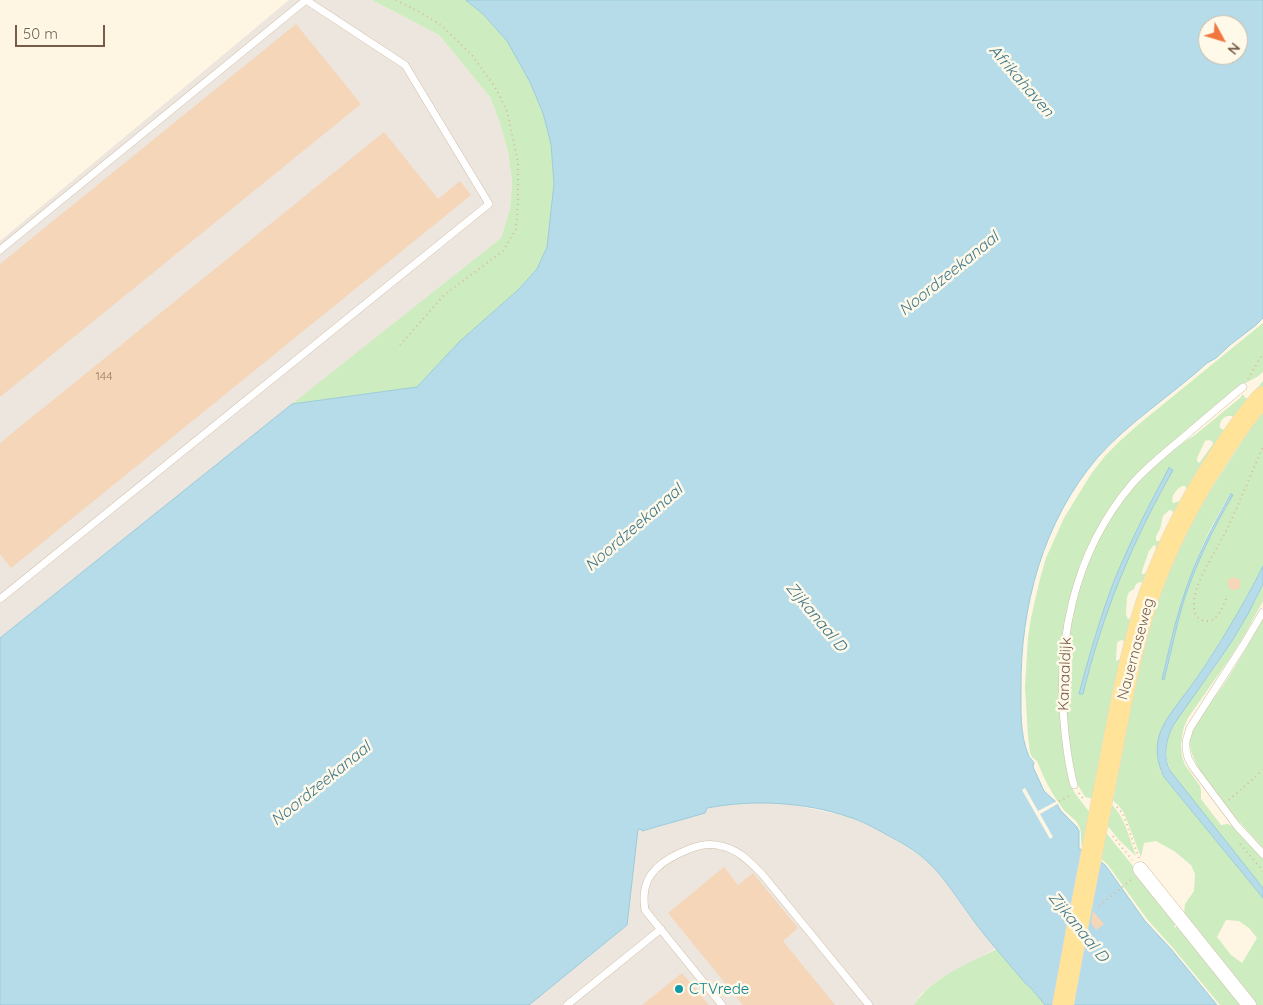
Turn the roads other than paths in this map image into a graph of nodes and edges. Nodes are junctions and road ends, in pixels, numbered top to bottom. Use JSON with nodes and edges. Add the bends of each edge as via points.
{"nodes":[{"id":1,"x":0,"y":250,"type":"edge"},
{"id":2,"x":1243,"y":388,"type":"road end"},
{"id":3,"x":1263,"y":397,"type":"edge"},
{"id":4,"x":0,"y":599,"type":"edge"},
{"id":5,"x":1263,"y":612,"type":"edge"},
{"id":6,"x":1075,"y":788,"type":"road end"},
{"id":7,"x":1263,"y":854,"type":"edge"},
{"id":8,"x":1137,"y":869,"type":"road end"},
{"id":9,"x":661,"y":929,"type":"junction"},
{"id":10,"x":567,"y":1005,"type":"edge"},
{"id":11,"x":722,"y":1005,"type":"edge"},
{"id":12,"x":869,"y":1005,"type":"edge"},
{"id":13,"x":1063,"y":1005,"type":"edge"},
{"id":14,"x":1249,"y":1005,"type":"edge"}],
"edges":[{"from":1,"to":4,"type":"lane","via":[[306,0],[405,65],[489,204]]},
{"from":2,"to":6,"type":"lane","name":"Kanaaldijk","via":[[1151,464],[1132,484],[1112,509],[1086,559],[1070,612],[1063,658],[1064,718]]},
{"from":3,"to":13,"type":"main road","name":"Nauernaseweg","bridge":true,"via":[[1207,474],[1180,522],[1147,601],[1102,796]]},
{"from":5,"to":7,"type":"lane","via":[[1190,728],[1186,741],[1188,758],[1200,778]]},
{"from":8,"to":14,"type":"street"},
{"from":9,"to":10,"type":"lane"},
{"from":9,"to":11,"type":"lane"},
{"from":9,"to":12,"type":"lane","via":[[646,910],[644,902],[645,887],[657,867],[695,846],[713,844],[729,848],[750,861],[762,874]]}]}
